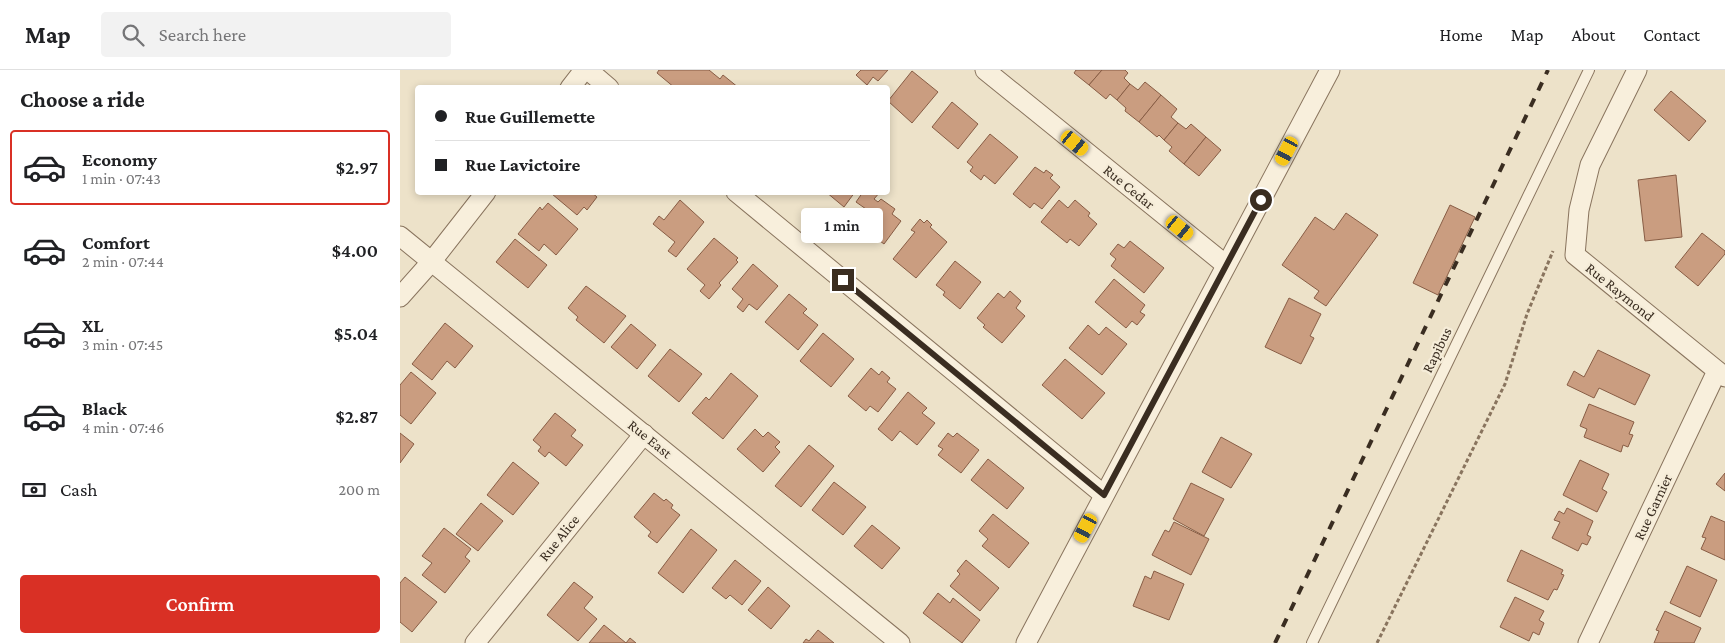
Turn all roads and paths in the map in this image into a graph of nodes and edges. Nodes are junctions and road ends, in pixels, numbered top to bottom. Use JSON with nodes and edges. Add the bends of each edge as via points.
{"nodes":[{"id":1,"x":586,"y":70,"type":"edge"},
{"id":2,"x":985,"y":70,"type":"edge"},
{"id":3,"x":1330,"y":70,"type":"edge"},
{"id":4,"x":1588,"y":70,"type":"edge"},
{"id":5,"x":1637,"y":70,"type":"edge"},
{"id":6,"x":573,"y":85,"type":"edge"},
{"id":7,"x":605,"y":85,"type":"edge"},
{"id":8,"x":484,"y":195,"type":"edge"},
{"id":9,"x":740,"y":195,"type":"edge"},
{"id":10,"x":1578,"y":228,"type":"junction"},
{"id":11,"x":400,"y":236,"type":"edge"},
{"id":12,"x":432,"y":261,"type":"junction"},
{"id":13,"x":1226,"y":265,"type":"junction"},
{"id":14,"x":400,"y":297,"type":"edge"},
{"id":15,"x":1721,"y":374,"type":"edge"},
{"id":16,"x":644,"y":434,"type":"junction"},
{"id":17,"x":1104,"y":495,"type":"junction"},
{"id":18,"x":486,"y":639,"type":"edge"},
{"id":19,"x":900,"y":643,"type":"edge"},
{"id":20,"x":1026,"y":643,"type":"edge"},
{"id":21,"x":1312,"y":643,"type":"edge"},
{"id":22,"x":1377,"y":643,"type":"edge"},
{"id":23,"x":1588,"y":643,"type":"edge"}],
"edges":[{"from":1,"to":6,"type":"street"},
{"from":1,"to":7,"type":"street"},
{"from":2,"to":13,"type":"street","name":"Rue Cedar"},
{"from":3,"to":13,"type":"street"},
{"from":4,"to":21,"type":"lane","name":"Rapibus"},
{"from":5,"to":10,"type":"street","name":"Rue Raymond","via":[[1590,165]]},
{"from":8,"to":12,"type":"street"},
{"from":9,"to":17,"type":"street"},
{"from":10,"to":15,"type":"street","name":"Rue Raymond","via":[[1575,255]]},
{"from":10,"to":22,"type":"path","via":[[1553,252],[1527,314],[1505,384]]},
{"from":11,"to":12,"type":"street","name":"Rue East"},
{"from":12,"to":14,"type":"street"},
{"from":12,"to":16,"type":"street","name":"Rue East"},
{"from":13,"to":17,"type":"street"},
{"from":15,"to":23,"type":"street","name":"Rue Garnier"},
{"from":16,"to":18,"type":"street","name":"Rue Alice"},
{"from":16,"to":19,"type":"street","name":"Rue East"},
{"from":17,"to":20,"type":"street"}]}
